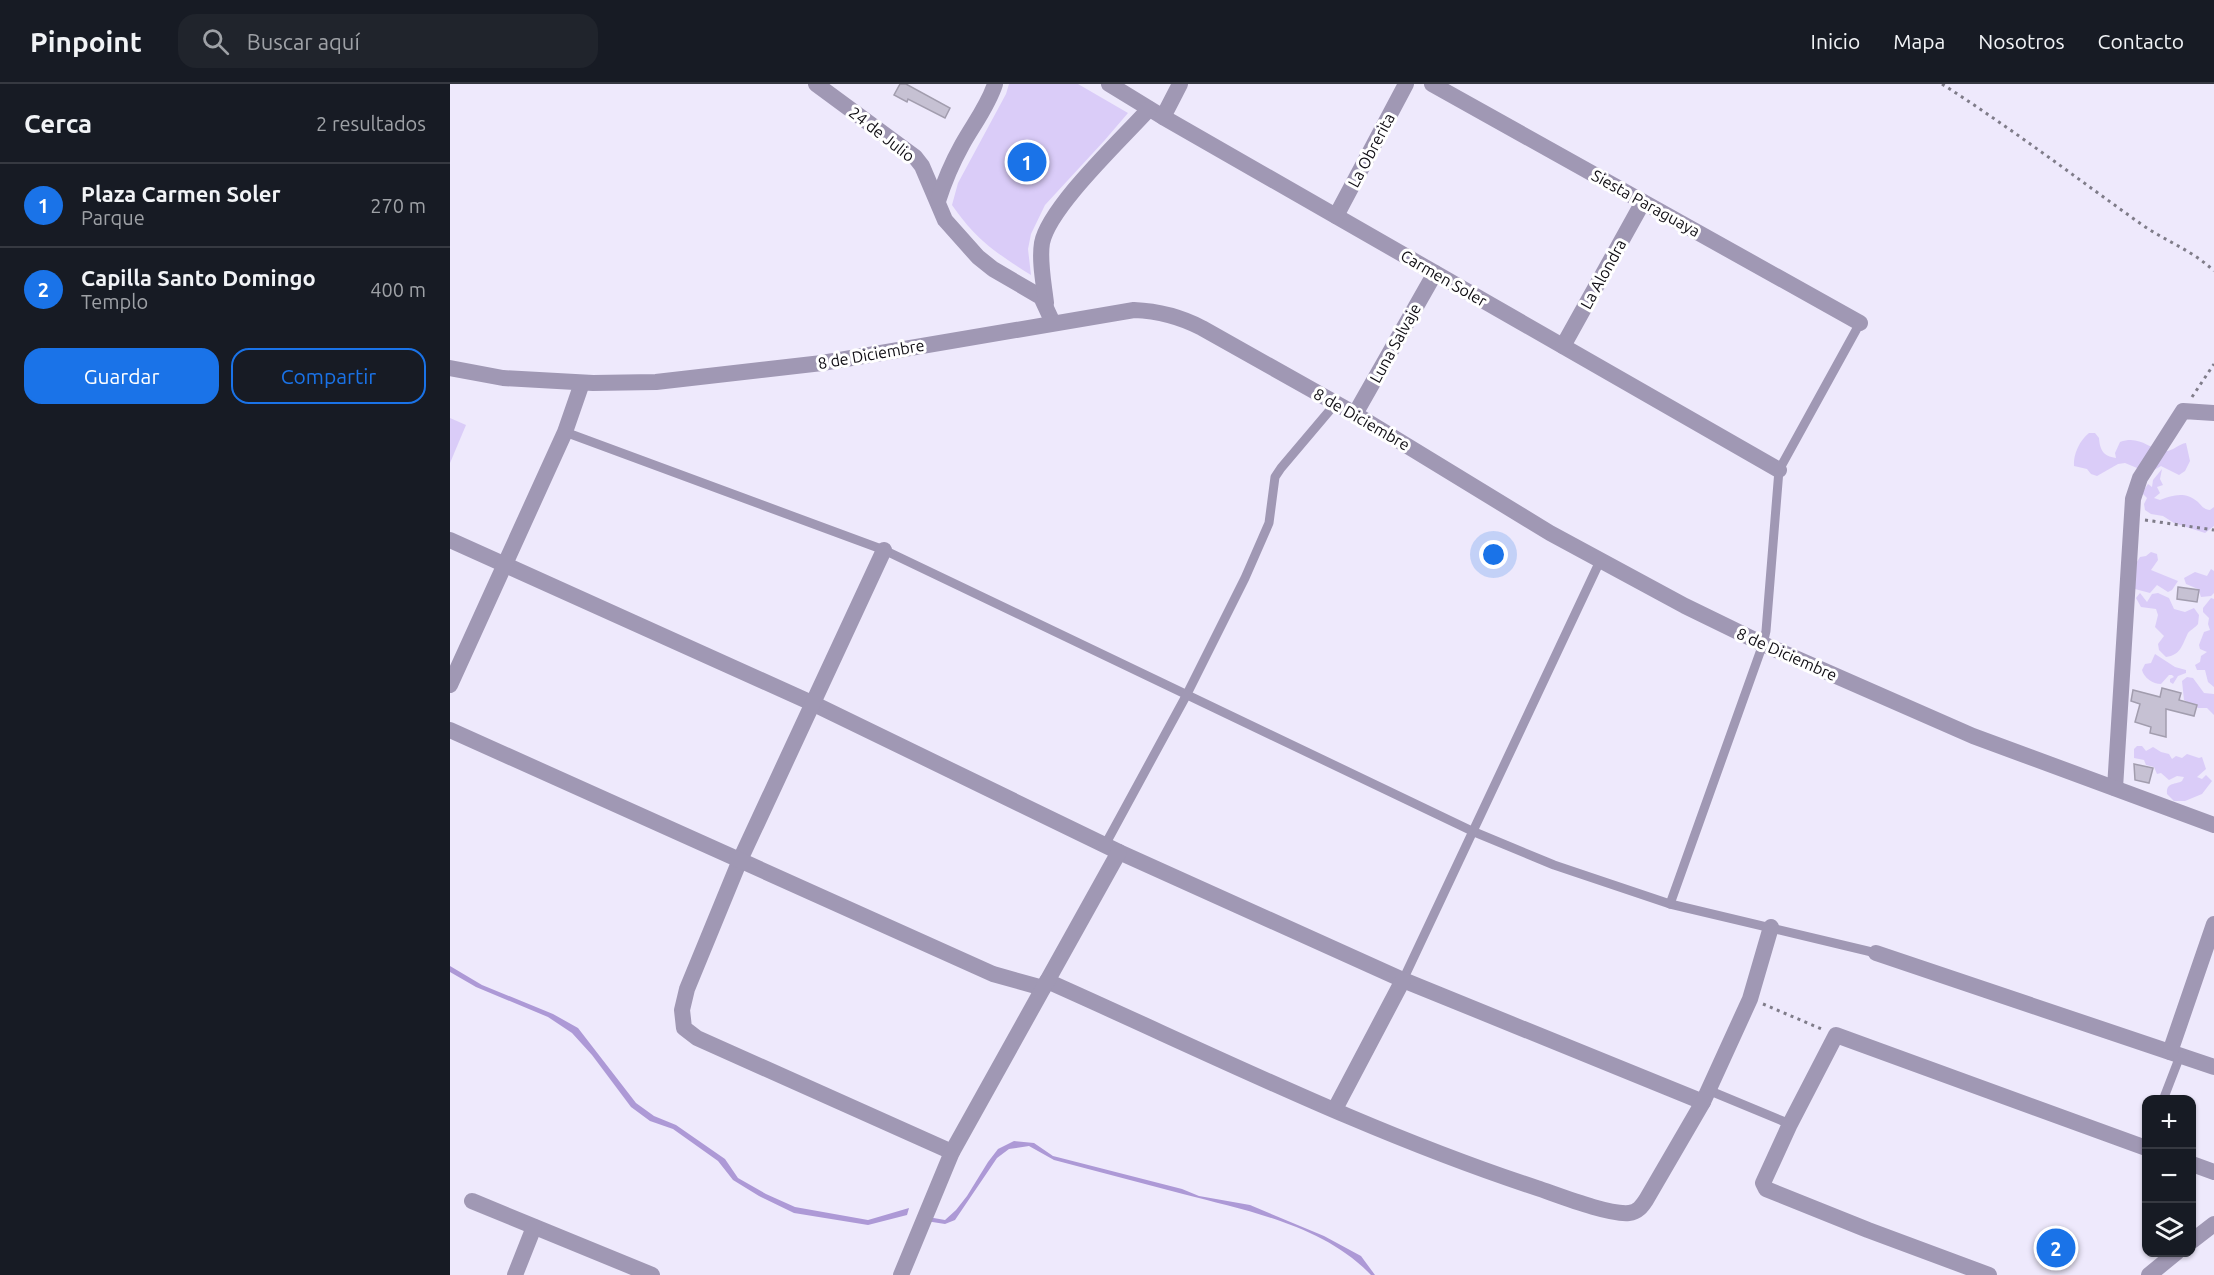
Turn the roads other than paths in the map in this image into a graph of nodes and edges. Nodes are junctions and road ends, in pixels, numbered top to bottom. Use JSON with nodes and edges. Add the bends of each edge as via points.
{"nodes":[{"id":1,"x":816,"y":84,"type":"edge"},
{"id":2,"x":995,"y":84,"type":"edge"},
{"id":3,"x":1109,"y":84,"type":"edge"},
{"id":4,"x":1180,"y":84,"type":"edge"},
{"id":5,"x":1406,"y":84,"type":"edge"},
{"id":6,"x":1431,"y":84,"type":"edge"},
{"id":7,"x":1156,"y":113,"type":"junction"},
{"id":8,"x":938,"y":201,"type":"junction"},
{"id":9,"x":1643,"y":201,"type":"junction"},
{"id":10,"x":1336,"y":216,"type":"junction"},
{"id":11,"x":1435,"y":273,"type":"junction"},
{"id":12,"x":1046,"y":303,"type":"junction"},
{"id":13,"x":1053,"y":323,"type":"junction"},
{"id":14,"x":1860,"y":323,"type":"joint"},
{"id":15,"x":1563,"y":346,"type":"junction"},
{"id":16,"x":450,"y":368,"type":"edge"},
{"id":17,"x":582,"y":383,"type":"junction"},
{"id":18,"x":1336,"y":403,"type":"junction"},
{"id":19,"x":2214,"y":413,"type":"edge"},
{"id":20,"x":1355,"y":414,"type":"junction"},
{"id":21,"x":565,"y":432,"type":"junction"},
{"id":22,"x":1779,"y":470,"type":"junction"},
{"id":23,"x":450,"y":540,"type":"edge"},
{"id":24,"x":884,"y":550,"type":"junction"},
{"id":25,"x":1600,"y":561,"type":"junction"},
{"id":26,"x":506,"y":564,"type":"junction"},
{"id":27,"x":1763,"y":644,"type":"junction"},
{"id":28,"x":450,"y":685,"type":"edge"},
{"id":29,"x":1186,"y":696,"type":"junction"},
{"id":30,"x":814,"y":704,"type":"junction"},
{"id":31,"x":450,"y":730,"type":"edge"},
{"id":32,"x":2115,"y":788,"type":"junction"},
{"id":33,"x":2214,"y":825,"type":"edge"},
{"id":34,"x":1472,"y":831,"type":"junction"},
{"id":35,"x":1112,"y":849,"type":"junction"},
{"id":36,"x":740,"y":860,"type":"junction"},
{"id":37,"x":1670,"y":904,"type":"junction"},
{"id":38,"x":2214,"y":924,"type":"edge"},
{"id":39,"x":1771,"y":927,"type":"junction"},
{"id":40,"x":1876,"y":953,"type":"joint"},
{"id":41,"x":1403,"y":980,"type":"junction"},
{"id":42,"x":1045,"y":984,"type":"junction"},
{"id":43,"x":2175,"y":1054,"type":"junction"},
{"id":44,"x":2214,"y":1067,"type":"edge"},
{"id":45,"x":2164,"y":1095,"type":"edge"},
{"id":46,"x":1706,"y":1096,"type":"junction"},
{"id":47,"x":1335,"y":1109,"type":"junction"},
{"id":48,"x":1790,"y":1124,"type":"junction"},
{"id":49,"x":2142,"y":1144,"type":"edge"},
{"id":50,"x":952,"y":1152,"type":"junction"},
{"id":51,"x":2196,"y":1165,"type":"edge"},
{"id":52,"x":2214,"y":1172,"type":"edge"},
{"id":53,"x":472,"y":1201,"type":"dead end"},
{"id":54,"x":2214,"y":1224,"type":"edge"},
{"id":55,"x":534,"y":1227,"type":"junction"},
{"id":56,"x":2196,"y":1238,"type":"edge"},
{"id":57,"x":2171,"y":1257,"type":"edge"},
{"id":58,"x":515,"y":1275,"type":"edge"},
{"id":59,"x":652,"y":1275,"type":"edge"},
{"id":60,"x":901,"y":1275,"type":"edge"},
{"id":61,"x":1989,"y":1275,"type":"edge"},
{"id":62,"x":2149,"y":1275,"type":"edge"}],
"edges":[{"from":1,"to":8,"type":"street","name":"24 de Julio","via":[[915,157]]},
{"from":2,"to":8,"type":"street","via":[[946,177]]},
{"from":3,"to":7,"type":"street","name":"Carmen Soler"},
{"from":4,"to":7,"type":"street"},
{"from":5,"to":10,"type":"street","name":"La Obrerita"},
{"from":6,"to":9,"type":"street","name":"Siesta Paraguaya"},
{"from":7,"to":10,"type":"street","name":"Carmen Soler"},
{"from":7,"to":12,"type":"street","via":[[1069,197],[1050,223],[1042,245]]},
{"from":8,"to":12,"type":"street","name":"24 de Julio","via":[[945,220],[978,258],[1036,292]]},
{"from":9,"to":14,"type":"street","name":"Siesta Paraguaya"},
{"from":9,"to":15,"type":"street","name":"La Alondra"},
{"from":10,"to":11,"type":"street","name":"Carmen Soler"},
{"from":11,"to":15,"type":"street","name":"Carmen Soler"},
{"from":11,"to":20,"type":"street","name":"Luna Salvaje"},
{"from":12,"to":13,"type":"street"},
{"from":13,"to":17,"type":"street","name":"8 de Diciembre","via":[[741,374],[656,382]]},
{"from":13,"to":18,"type":"street","name":"8 de Diciembre","via":[[1134,310],[1188,320]]},
{"from":14,"to":22,"type":"lane"},
{"from":15,"to":22,"type":"street","name":"Carmen Soler"},
{"from":16,"to":17,"type":"street","name":"8 de Diciembre","via":[[503,378]]},
{"from":17,"to":21,"type":"street"},
{"from":18,"to":20,"type":"street","name":"8 de Diciembre"},
{"from":18,"to":29,"type":"lane","via":[[1275,477],[1269,523]]},
{"from":19,"to":32,"type":"street","via":[[2183,411],[2140,478],[2133,499]]},
{"from":20,"to":25,"type":"street","name":"8 de Diciembre"},
{"from":21,"to":24,"type":"lane"},
{"from":21,"to":26,"type":"street"},
{"from":22,"to":27,"type":"lane"},
{"from":23,"to":26,"type":"street"},
{"from":24,"to":29,"type":"lane"},
{"from":24,"to":30,"type":"street"},
{"from":25,"to":27,"type":"street","name":"8 de Diciembre"},
{"from":25,"to":34,"type":"lane"},
{"from":26,"to":28,"type":"street"},
{"from":26,"to":30,"type":"street"},
{"from":27,"to":32,"type":"street","name":"8 de Diciembre","via":[[1973,736]]},
{"from":27,"to":37,"type":"lane"},
{"from":29,"to":34,"type":"lane"},
{"from":29,"to":35,"type":"lane"},
{"from":30,"to":35,"type":"street"},
{"from":30,"to":36,"type":"street"},
{"from":31,"to":36,"type":"street"},
{"from":32,"to":33,"type":"street","name":"8 de Diciembre"},
{"from":34,"to":37,"type":"lane","via":[[1554,865]]},
{"from":34,"to":41,"type":"lane"},
{"from":35,"to":41,"type":"street"},
{"from":35,"to":42,"type":"street"},
{"from":36,"to":42,"type":"street","via":[[993,974]]},
{"from":36,"to":50,"type":"street","via":[[687,989],[682,1010],[684,1028],[697,1038]]},
{"from":37,"to":39,"type":"lane"},
{"from":38,"to":43,"type":"street"},
{"from":39,"to":40,"type":"lane"},
{"from":39,"to":46,"type":"street","via":[[1750,999]]},
{"from":40,"to":43,"type":"street"},
{"from":41,"to":46,"type":"street"},
{"from":41,"to":47,"type":"street"},
{"from":42,"to":47,"type":"street"},
{"from":42,"to":50,"type":"street"},
{"from":43,"to":44,"type":"street"},
{"from":43,"to":45,"type":"lane"},
{"from":46,"to":47,"type":"street","via":[[1646,1200],[1639,1210],[1629,1213],[1597,1208],[1506,1178]]},
{"from":46,"to":48,"type":"lane"},
{"from":48,"to":49,"type":"street","via":[[1836,1035]]},
{"from":48,"to":61,"type":"street","via":[[1763,1183],[1766,1189]]},
{"from":50,"to":60,"type":"street"},
{"from":51,"to":52,"type":"street"},
{"from":53,"to":55,"type":"street"},
{"from":54,"to":56,"type":"street"},
{"from":55,"to":58,"type":"street"},
{"from":55,"to":59,"type":"street"},
{"from":57,"to":62,"type":"street"}]}
